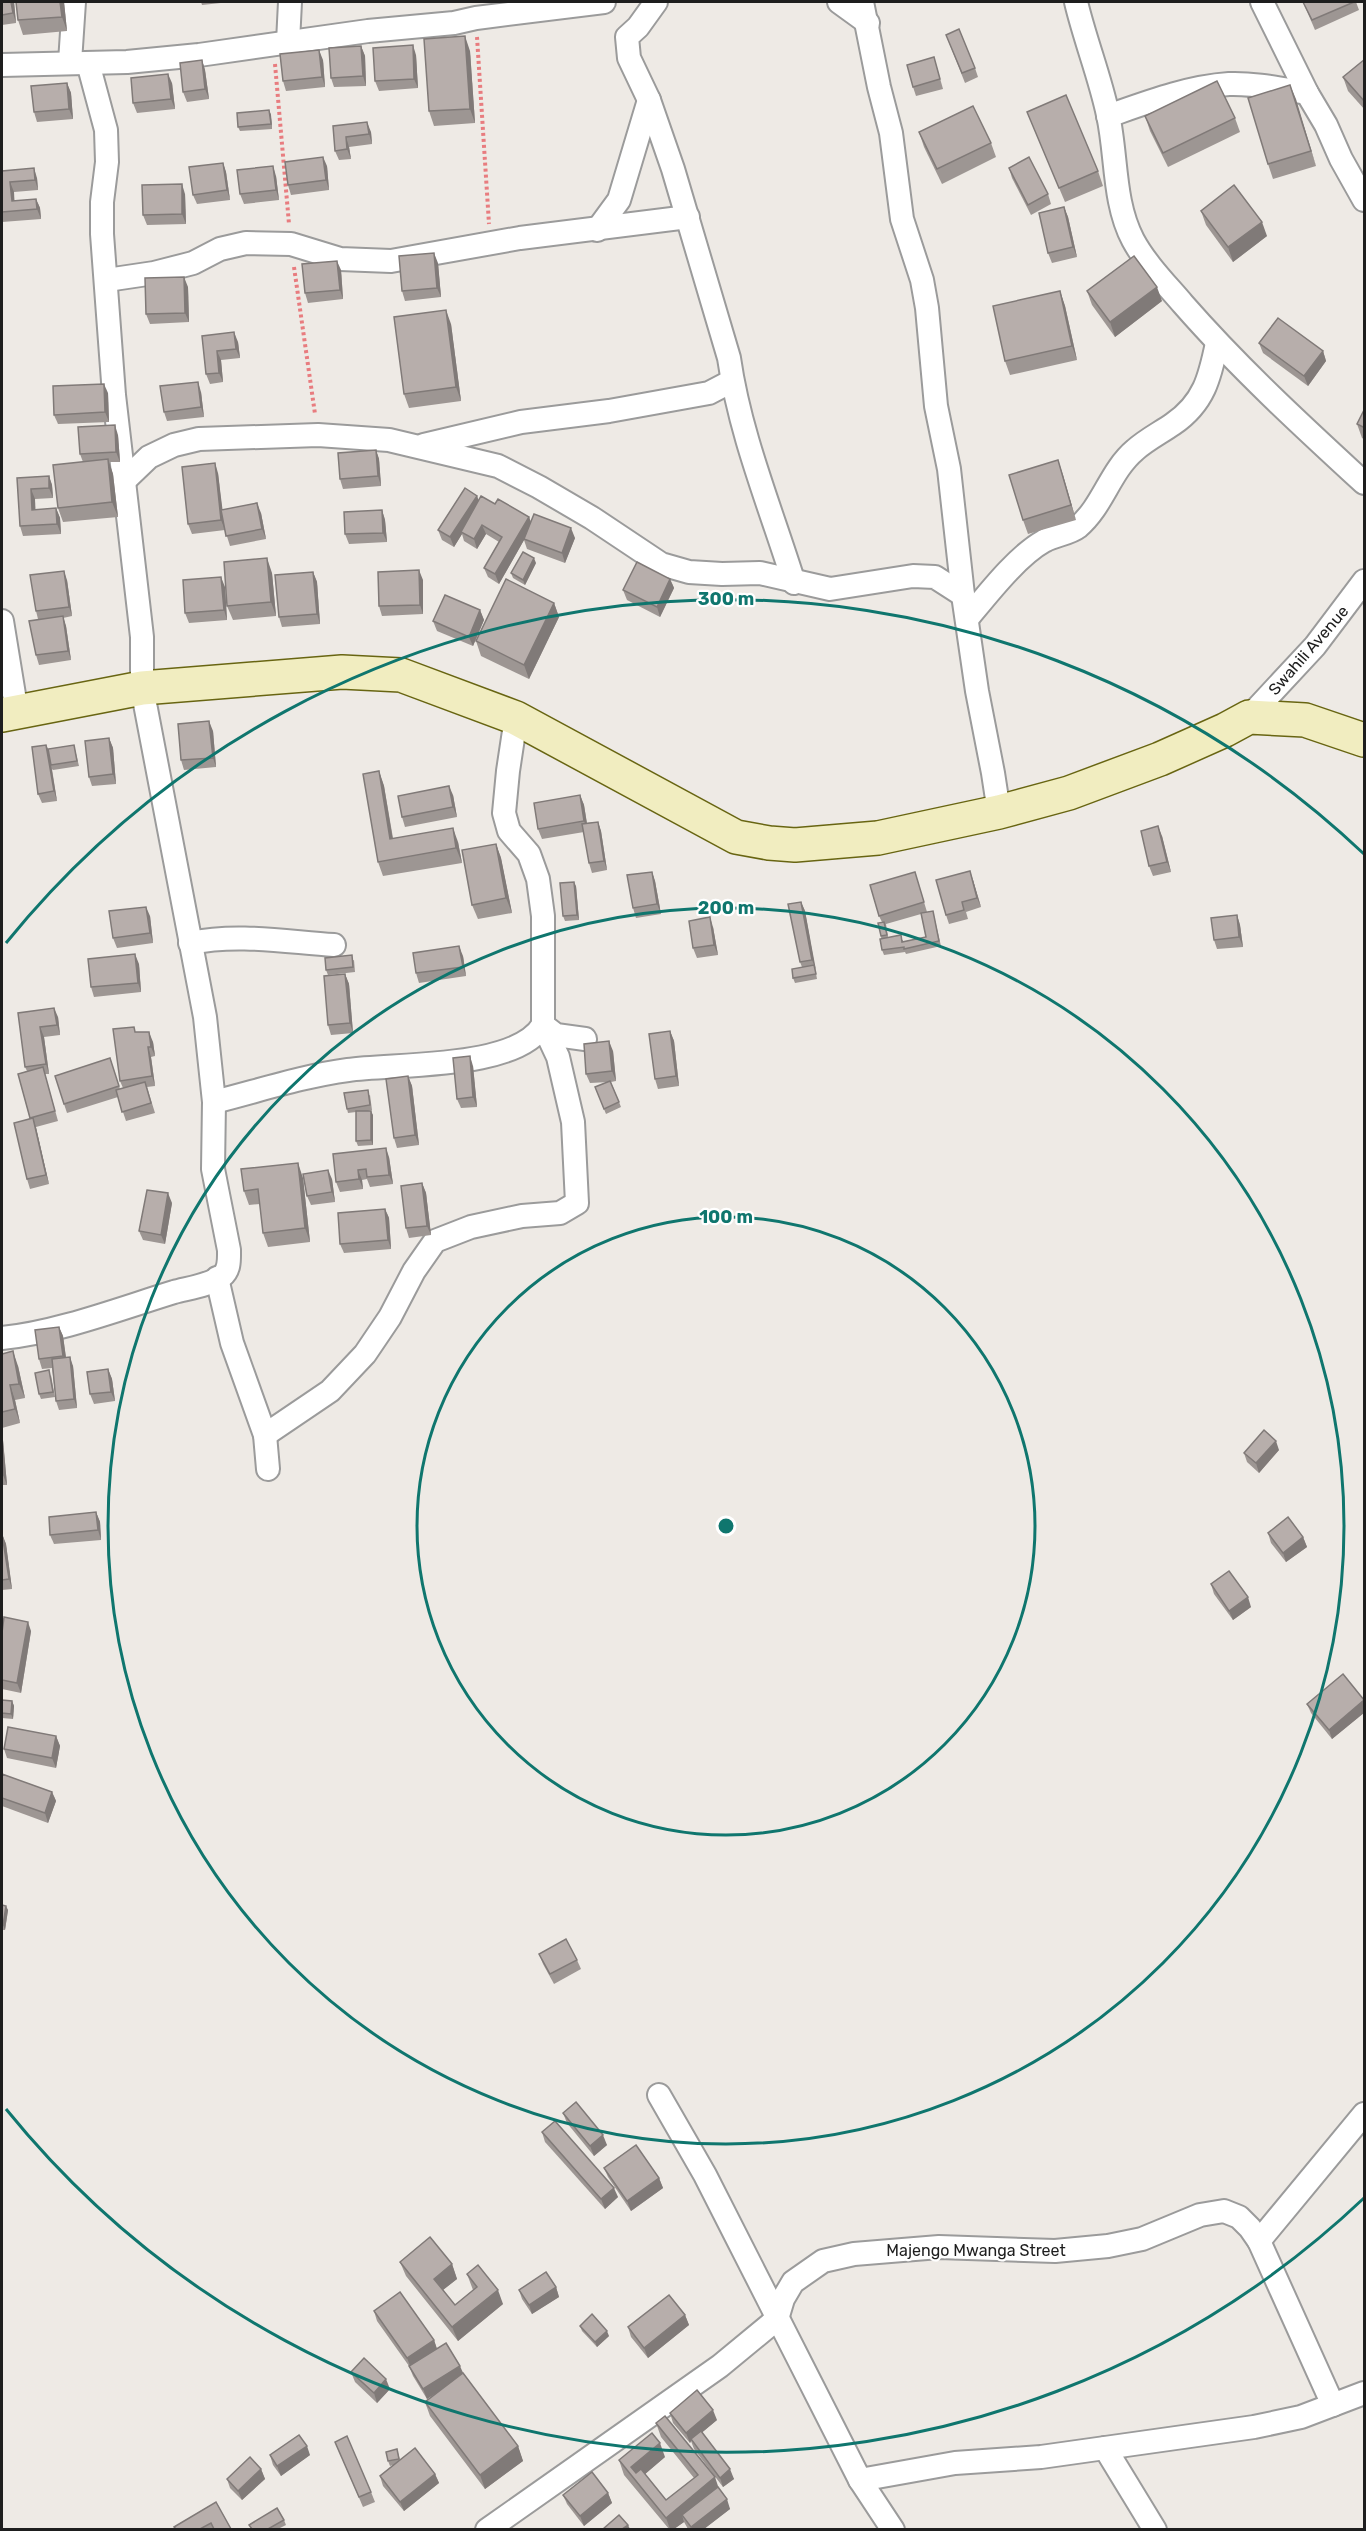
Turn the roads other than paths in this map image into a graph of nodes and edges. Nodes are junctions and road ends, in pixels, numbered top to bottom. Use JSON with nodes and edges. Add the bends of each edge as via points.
{"nodes":[{"id":1,"x":74,"y":2,"type":"edge"},
{"id":2,"x":290,"y":2,"type":"edge"},
{"id":3,"x":604,"y":2,"type":"edge"},
{"id":4,"x":656,"y":2,"type":"edge"},
{"id":5,"x":839,"y":2,"type":"edge"},
{"id":6,"x":1076,"y":2,"type":"edge"},
{"id":7,"x":1262,"y":2,"type":"edge"},
{"id":8,"x":530,"y":6,"type":"edge"},
{"id":9,"x":477,"y":10,"type":"edge"},
{"id":10,"x":865,"y":12,"type":"edge"},
{"id":11,"x":281,"y":43,"type":"junction"},
{"id":12,"x":79,"y":63,"type":"junction"},
{"id":13,"x":2,"y":65,"type":"edge"},
{"id":14,"x":1307,"y":93,"type":"junction"},
{"id":15,"x":649,"y":100,"type":"junction"},
{"id":16,"x":1108,"y":116,"type":"junction"},
{"id":17,"x":1365,"y":200,"type":"edge"},
{"id":18,"x":688,"y":217,"type":"junction"},
{"id":19,"x":597,"y":230,"type":"junction"},
{"id":20,"x":107,"y":280,"type":"junction"},
{"id":21,"x":1217,"y":343,"type":"junction"},
{"id":22,"x":732,"y":381,"type":"junction"},
{"id":23,"x":420,"y":446,"type":"junction"},
{"id":24,"x":125,"y":480,"type":"junction"},
{"id":25,"x":1365,"y":483,"type":"edge"},
{"id":26,"x":1365,"y":581,"type":"edge"},
{"id":27,"x":794,"y":583,"type":"junction"},
{"id":28,"x":963,"y":595,"type":"junction"},
{"id":29,"x":967,"y":619,"type":"junction"},
{"id":30,"x":2,"y":621,"type":"edge"},
{"id":31,"x":142,"y":688,"type":"junction"},
{"id":32,"x":9,"y":714,"type":"edge"},
{"id":33,"x":1249,"y":717,"type":"junction"},
{"id":34,"x":516,"y":718,"type":"junction"},
{"id":35,"x":1365,"y":740,"type":"edge"},
{"id":36,"x":999,"y":812,"type":"junction"},
{"id":37,"x":190,"y":943,"type":"junction"},
{"id":38,"x":334,"y":945,"type":"dead end"},
{"id":39,"x":543,"y":1025,"type":"junction"},
{"id":40,"x":585,"y":1039,"type":"dead end"},
{"id":41,"x":214,"y":1102,"type":"junction"},
{"id":42,"x":217,"y":1278,"type":"junction"},
{"id":43,"x":2,"y":1338,"type":"edge"},
{"id":44,"x":265,"y":1435,"type":"junction"},
{"id":45,"x":268,"y":1469,"type":"dead end"},
{"id":46,"x":659,"y":2095,"type":"dead end"},
{"id":47,"x":1365,"y":2114,"type":"edge"},
{"id":48,"x":1259,"y":2241,"type":"junction"},
{"id":49,"x":777,"y":2319,"type":"junction"},
{"id":50,"x":1365,"y":2393,"type":"edge"},
{"id":51,"x":1334,"y":2405,"type":"junction"},
{"id":52,"x":1105,"y":2448,"type":"junction"},
{"id":53,"x":860,"y":2480,"type":"junction"},
{"id":54,"x":888,"y":2528,"type":"edge"},
{"id":55,"x":487,"y":2529,"type":"edge"},
{"id":56,"x":1155,"y":2529,"type":"edge"}],
"edges":[{"from":1,"to":12,"type":"street"},
{"from":2,"to":11,"type":"street"},
{"from":3,"to":8,"type":"street"},
{"from":4,"to":15,"type":"street","via":[[627,37],[629,58]]},
{"from":5,"to":10,"type":"street"},
{"from":6,"to":16,"type":"street"},
{"from":7,"to":14,"type":"street"},
{"from":8,"to":9,"type":"street"},
{"from":9,"to":11,"type":"street","via":[[454,23]]},
{"from":10,"to":28,"type":"street","via":[[891,133],[902,219],[927,308],[936,406],[949,469]]},
{"from":11,"to":12,"type":"street"},
{"from":12,"to":13,"type":"street"},
{"from":12,"to":20,"type":"street","via":[[106,130],[102,234]]},
{"from":14,"to":16,"type":"street","via":[[1231,84],[1196,88]]},
{"from":14,"to":17,"type":"street"},
{"from":15,"to":18,"type":"street"},
{"from":15,"to":19,"type":"street","via":[[619,200]]},
{"from":16,"to":21,"type":"street","via":[[1117,180],[1132,238],[1146,261]]},
{"from":18,"to":19,"type":"street"},
{"from":18,"to":22,"type":"street","via":[[729,358]]},
{"from":19,"to":20,"type":"street","via":[[390,261],[340,259],[291,244],[246,243],[220,249],[193,263]]},
{"from":20,"to":24,"type":"street","via":[[114,394]]},
{"from":21,"to":25,"type":"street"},
{"from":21,"to":29,"type":"street","via":[[1210,379],[1197,402],[1120,465],[1090,515],[1076,528],[1029,552]]},
{"from":22,"to":23,"type":"street","via":[[709,393],[521,422]]},
{"from":22,"to":27,"type":"street"},
{"from":23,"to":24,"type":"street","via":[[318,435],[199,439],[150,457]]},
{"from":23,"to":27,"type":"street","via":[[498,466],[592,518],[661,564],[689,572],[760,573]]},
{"from":24,"to":31,"type":"street","via":[[142,637]]},
{"from":26,"to":33,"type":"street","name":"Swahili Avenue","via":[[1315,646]]},
{"from":27,"to":28,"type":"street","via":[[830,590],[913,576],[934,577]]},
{"from":28,"to":29,"type":"street"},
{"from":29,"to":36,"type":"street"},
{"from":30,"to":32,"type":"street"},
{"from":31,"to":32,"type":"street"},
{"from":31,"to":34,"type":"street","via":[[342,672],[401,675]]},
{"from":31,"to":37,"type":"street"},
{"from":33,"to":35,"type":"street","via":[[1305,720]]},
{"from":33,"to":36,"type":"street","via":[[1149,763],[1069,793]]},
{"from":34,"to":36,"type":"street","via":[[736,837],[795,845],[878,838]]},
{"from":34,"to":39,"type":"street","via":[[504,813],[509,831],[529,854],[538,879],[543,916]]},
{"from":37,"to":38,"type":"street","via":[[250,937]]},
{"from":37,"to":41,"type":"street","via":[[205,1017]]},
{"from":39,"to":40,"type":"street","via":[[556,1035]]},
{"from":39,"to":41,"type":"street","via":[[530,1041],[497,1053],[424,1066],[348,1070]]},
{"from":39,"to":44,"type":"street","via":[[558,1056],[573,1122],[577,1203],[560,1213],[471,1227],[435,1241],[365,1354],[330,1392]]},
{"from":41,"to":42,"type":"street","via":[[213,1169],[230,1263]]},
{"from":42,"to":43,"type":"street","via":[[106,1313]]},
{"from":42,"to":44,"type":"street","via":[[232,1343]]},
{"from":44,"to":45,"type":"street"},
{"from":46,"to":49,"type":"street","via":[[705,2175]]},
{"from":47,"to":48,"type":"street"},
{"from":48,"to":49,"type":"street","name":"Majengo Mwanga Street","via":[[1239,2217],[1224,2211],[1200,2215],[1142,2239],[1108,2247],[1055,2251],[939,2247],[854,2254],[823,2261],[807,2270],[793,2282]]},
{"from":48,"to":51,"type":"street","name":"Majengo Mwanga Street"},
{"from":49,"to":53,"type":"street"},
{"from":49,"to":55,"type":"street","name":"Majengo Mwanga Street","via":[[720,2366]]},
{"from":50,"to":51,"type":"street"},
{"from":51,"to":52,"type":"street","via":[[1254,2427]]},
{"from":52,"to":53,"type":"street","via":[[955,2463]]},
{"from":52,"to":56,"type":"street"},
{"from":53,"to":54,"type":"street"}]}
